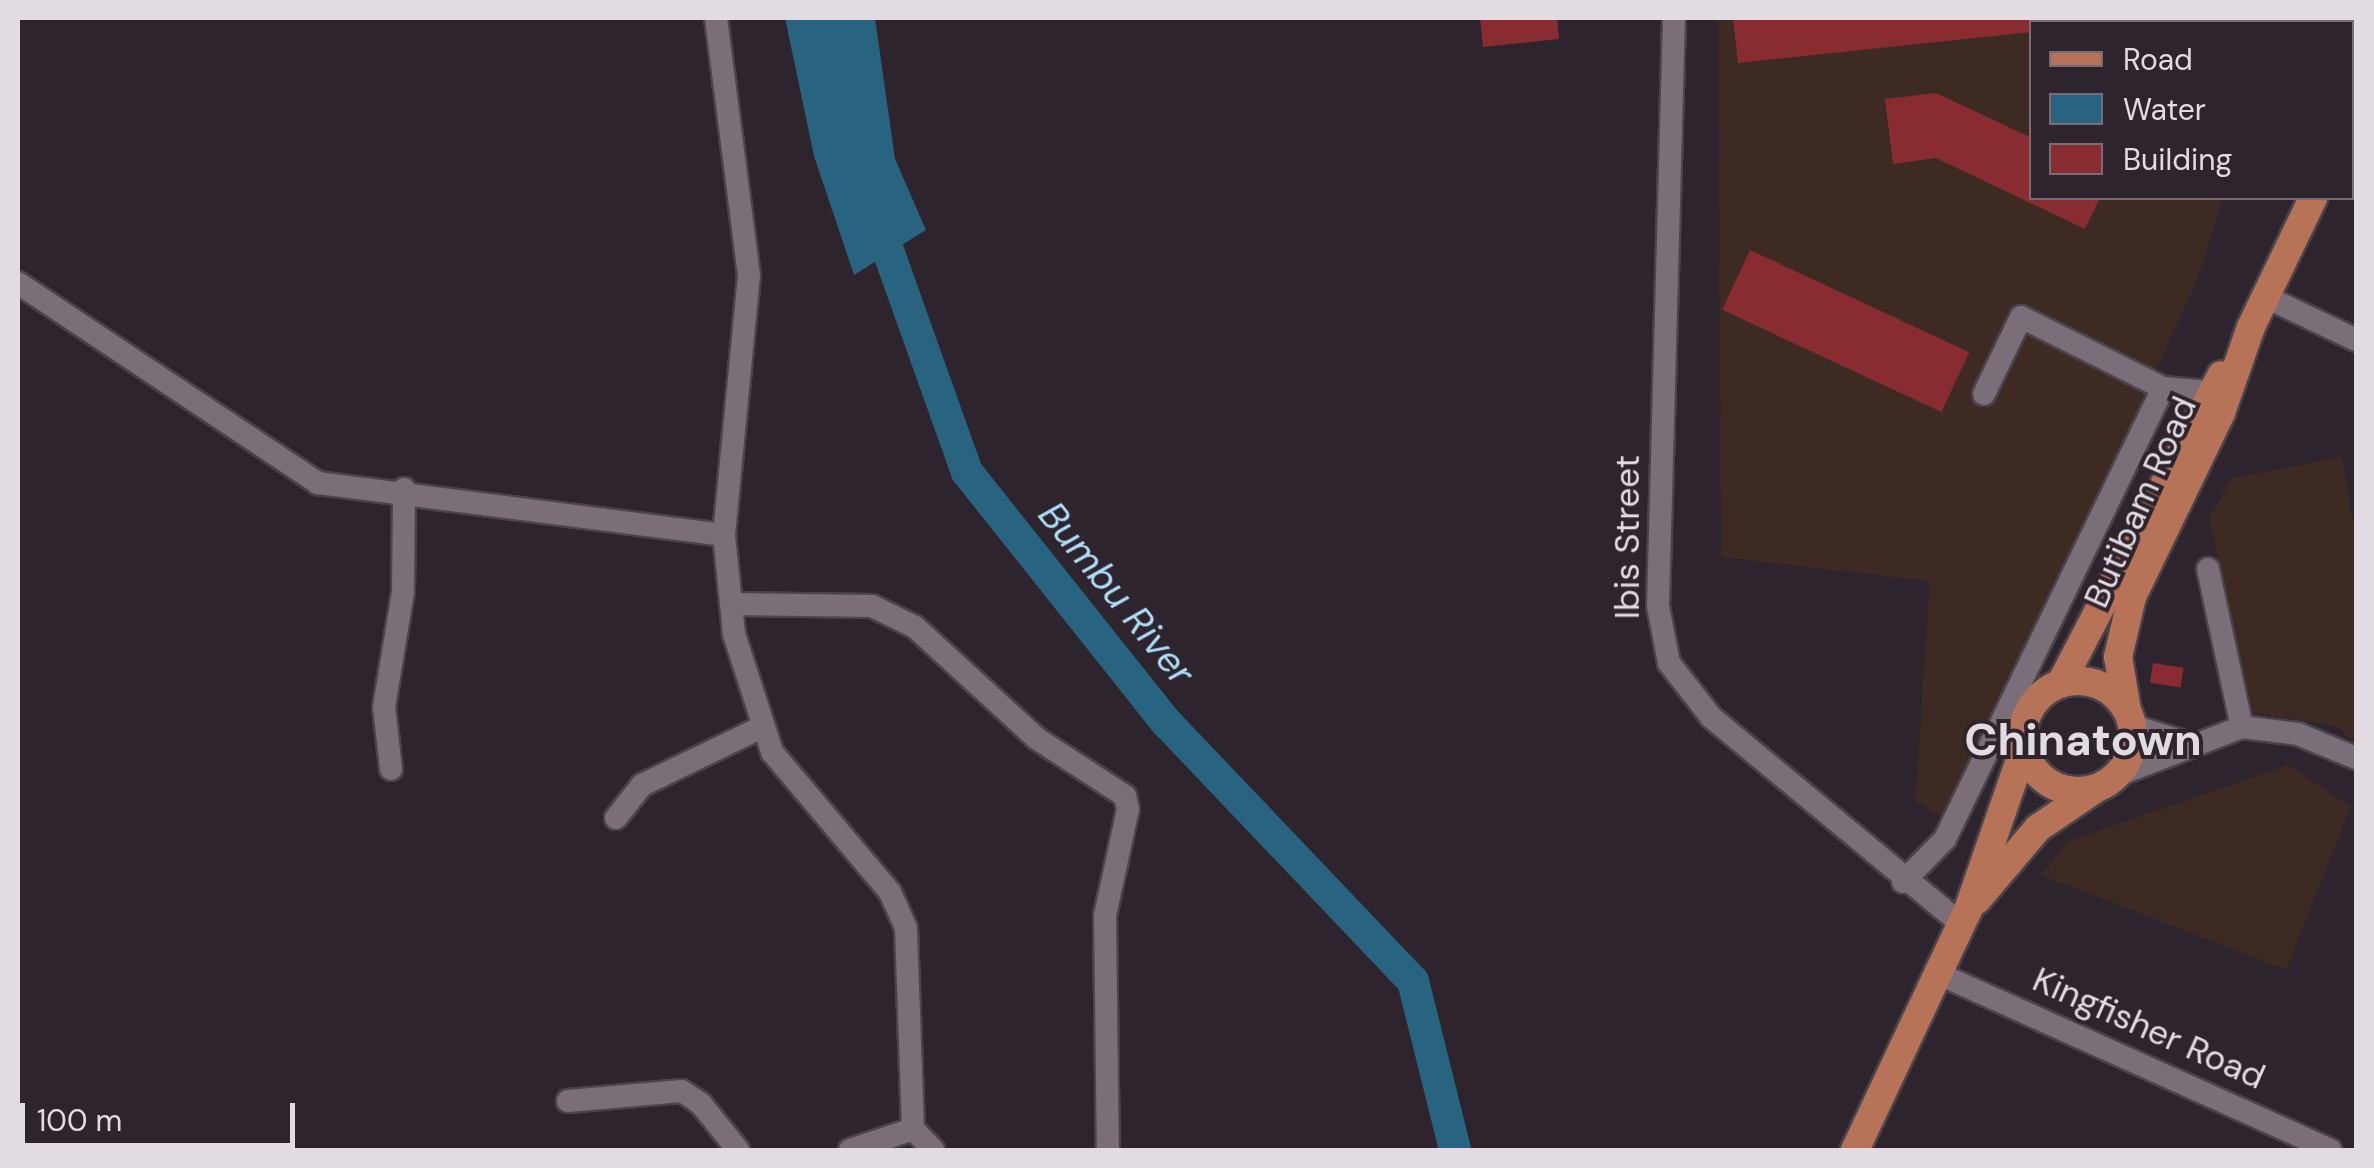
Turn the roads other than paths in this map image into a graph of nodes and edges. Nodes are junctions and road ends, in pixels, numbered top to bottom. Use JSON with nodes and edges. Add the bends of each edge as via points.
{"nodes":[{"id":1,"x":716,"y":18,"type":"edge"},
{"id":2,"x":1674,"y":18,"type":"edge"},
{"id":3,"x":2312,"y":200,"type":"edge"},
{"id":4,"x":18,"y":282,"type":"edge"},
{"id":5,"x":2266,"y":297,"type":"junction"},
{"id":6,"x":2251,"y":327,"type":"junction"},
{"id":7,"x":2356,"y":340,"type":"edge"},
{"id":8,"x":2163,"y":388,"type":"junction"},
{"id":9,"x":2210,"y":392,"type":"junction"},
{"id":10,"x":1984,"y":394,"type":"dead end"},
{"id":11,"x":404,"y":489,"type":"junction"},
{"id":12,"x":724,"y":534,"type":"junction"},
{"id":13,"x":2208,"y":569,"type":"dead end"},
{"id":14,"x":732,"y":604,"type":"junction"},
{"id":15,"x":2061,"y":683,"type":"junction"},
{"id":16,"x":2130,"y":718,"type":"junction"},
{"id":17,"x":762,"y":727,"type":"junction"},
{"id":18,"x":2242,"y":727,"type":"junction"},
{"id":19,"x":2190,"y":744,"type":"junction"},
{"id":20,"x":2024,"y":751,"type":"junction"},
{"id":21,"x":2356,"y":758,"type":"edge"},
{"id":22,"x":391,"y":769,"type":"dead end"},
{"id":23,"x":2106,"y":782,"type":"junction"},
{"id":24,"x":616,"y":818,"type":"dead end"},
{"id":25,"x":1903,"y":882,"type":"junction"},
{"id":26,"x":1965,"y":917,"type":"junction"},
{"id":27,"x":1937,"y":973,"type":"junction"},
{"id":28,"x":568,"y":1101,"type":"dead end"},
{"id":29,"x":914,"y":1129,"type":"junction"},
{"id":30,"x":1855,"y":1147,"type":"edge"},
{"id":31,"x":738,"y":1150,"type":"edge"},
{"id":32,"x":850,"y":1150,"type":"edge"},
{"id":33,"x":933,"y":1150,"type":"edge"},
{"id":34,"x":1108,"y":1150,"type":"edge"},
{"id":35,"x":2330,"y":1150,"type":"edge"}],
"edges":[{"from":1,"to":12,"type":"street","via":[[750,275]]},
{"from":2,"to":25,"type":"street","name":"Ibis Street","via":[[1660,634],[1669,663],[1698,704]]},
{"from":3,"to":5,"type":"main road","name":"Butibam Road"},
{"from":4,"to":11,"type":"street","via":[[318,483]]},
{"from":5,"to":6,"type":"main road","name":"Butibam Road"},
{"from":5,"to":7,"type":"street"},
{"from":6,"to":9,"type":"main road","name":"Butibam Road"},
{"from":6,"to":16,"type":"main road","name":"Butibam Road","via":[[2221,413],[2132,597],[2118,657]]},
{"from":8,"to":9,"type":"street"},
{"from":8,"to":10,"type":"street","via":[[2021,317]]},
{"from":8,"to":25,"type":"street","via":[[1945,839]]},
{"from":9,"to":15,"type":"main road","name":"Butibam Road"},
{"from":11,"to":12,"type":"street"},
{"from":11,"to":22,"type":"street","via":[[403,592],[384,707]]},
{"from":12,"to":14,"type":"street"},
{"from":13,"to":18,"type":"street"},
{"from":14,"to":17,"type":"street","via":[[734,634]]},
{"from":14,"to":34,"type":"street","via":[[872,606],[915,628],[1036,738],[1124,796],[1128,809],[1105,915]]},
{"from":15,"to":16,"type":"main road","via":[[2101,686]]},
{"from":15,"to":20,"type":"main road","via":[[2031,705]]},
{"from":16,"to":19,"type":"street"},
{"from":16,"to":23,"type":"main road","via":[[2134,744]]},
{"from":17,"to":24,"type":"street","via":[[642,785]]},
{"from":17,"to":29,"type":"street","via":[[782,765],[890,892],[906,928]]},
{"from":18,"to":19,"type":"street"},
{"from":18,"to":21,"type":"street","via":[[2298,734]]},
{"from":19,"to":23,"type":"street"},
{"from":20,"to":23,"type":"main road","via":[[2051,786]]},
{"from":20,"to":26,"type":"main road"},
{"from":23,"to":26,"type":"main road","via":[[2038,828]]},
{"from":25,"to":26,"type":"street","name":"Ibis Street"},
{"from":26,"to":27,"type":"main road"},
{"from":27,"to":30,"type":"main road"},
{"from":27,"to":35,"type":"street","name":"Kingfisher Road"},
{"from":28,"to":31,"type":"street","via":[[682,1091]]},
{"from":29,"to":32,"type":"street"},
{"from":29,"to":33,"type":"street"}]}
